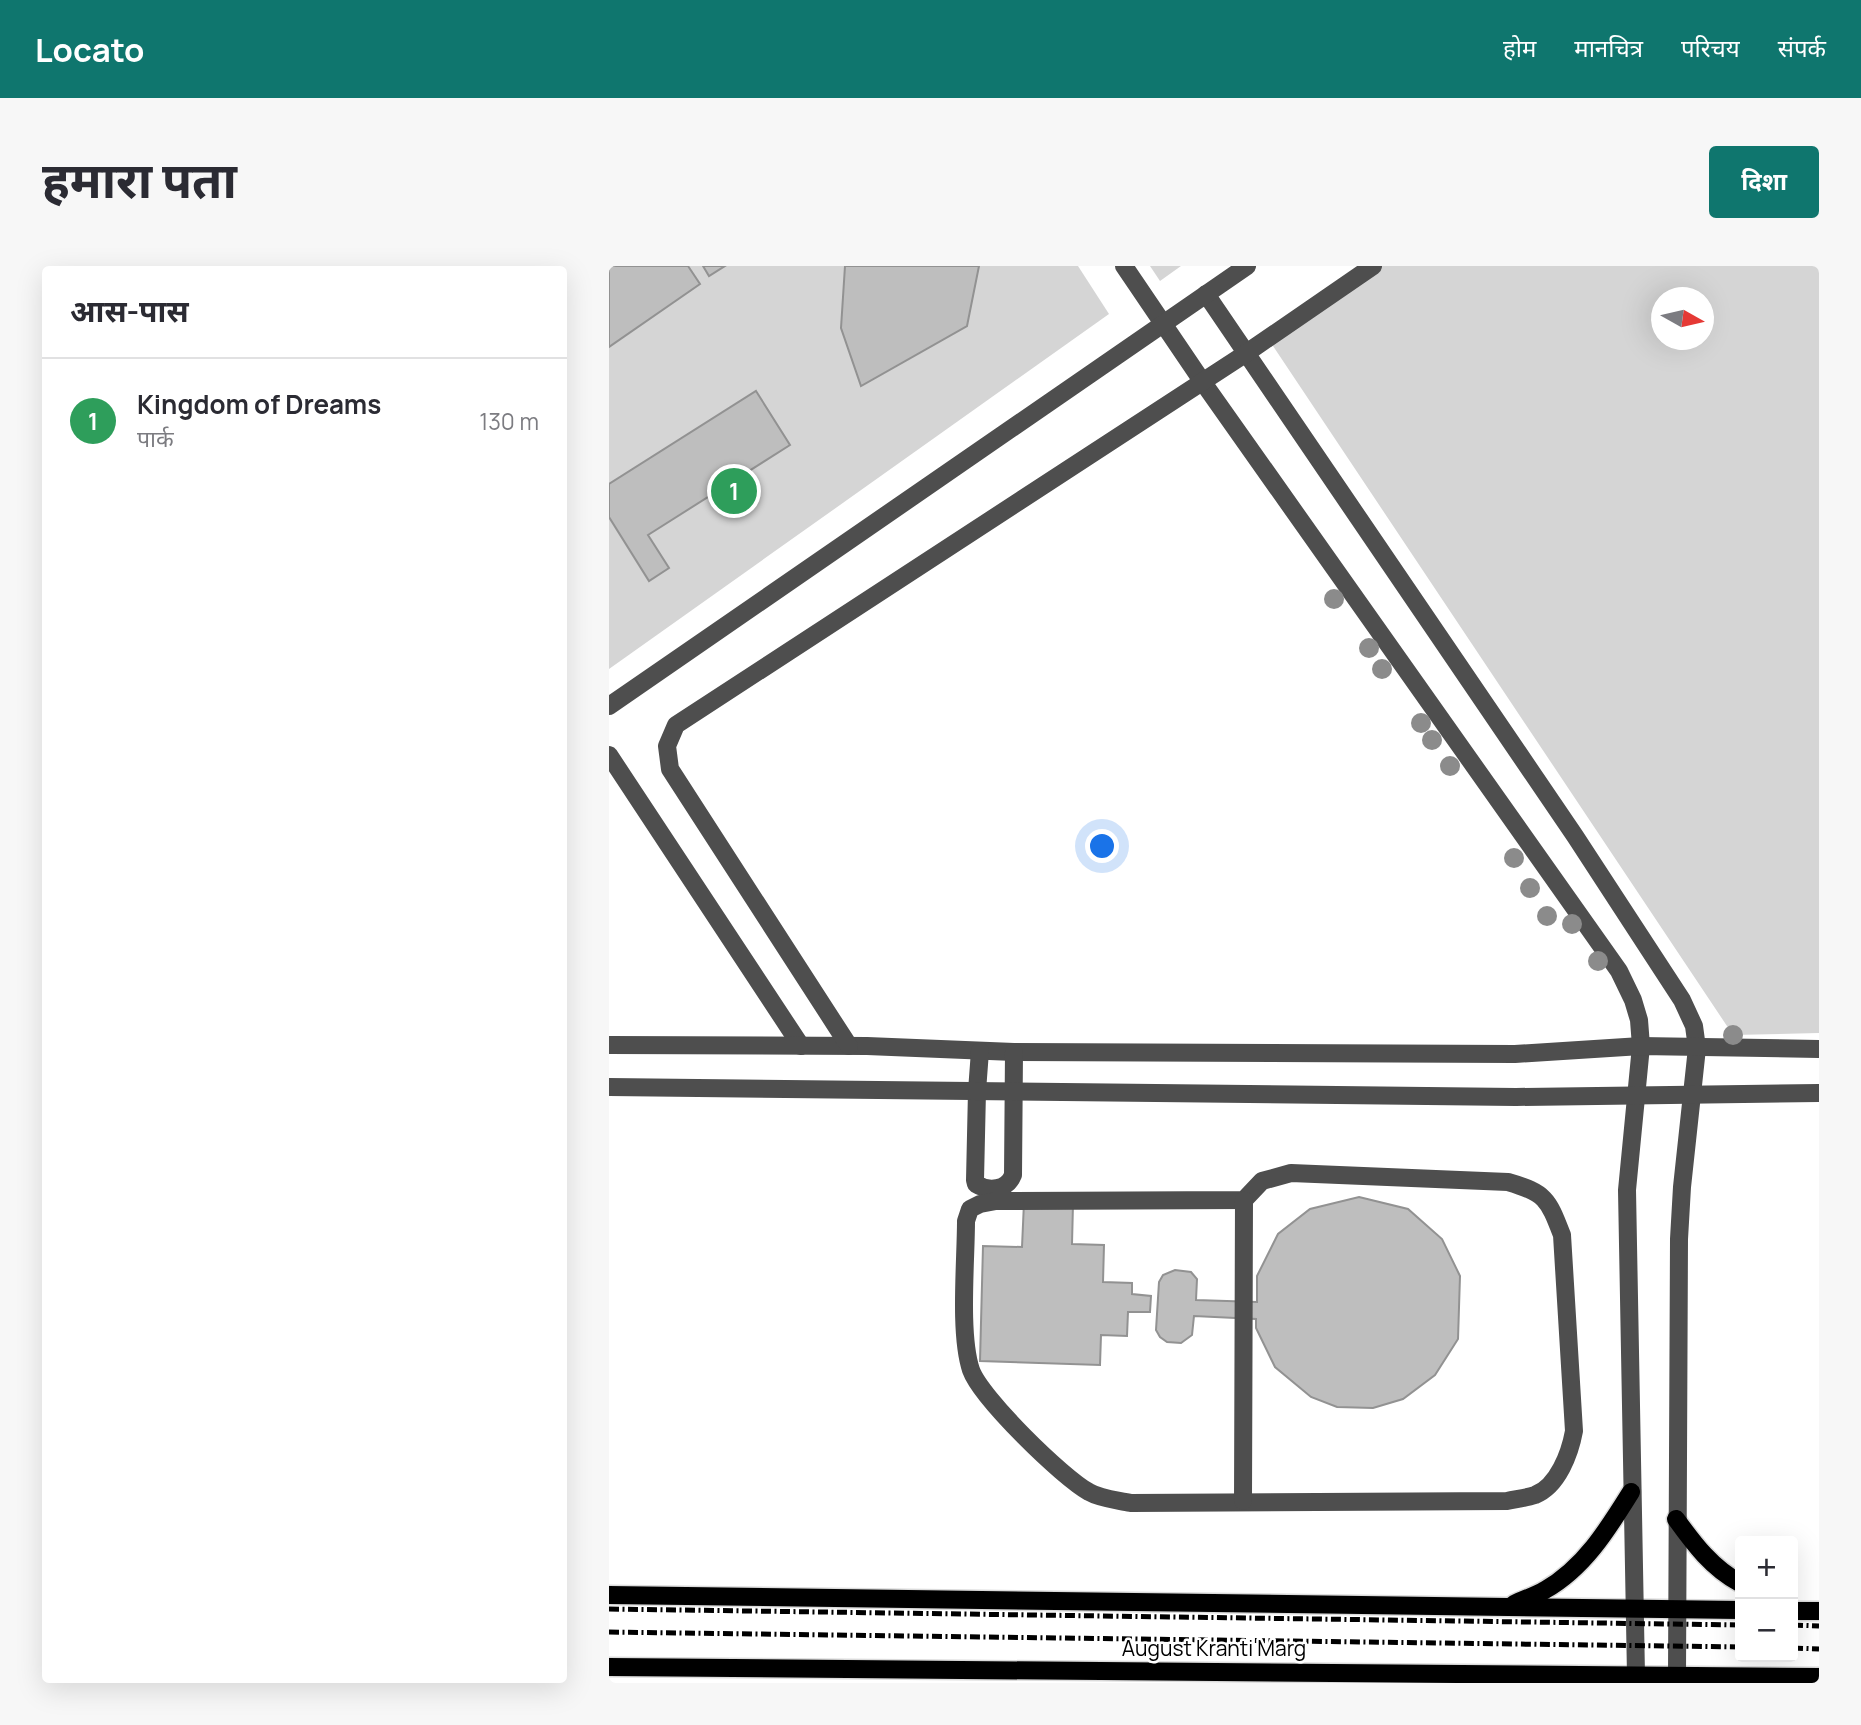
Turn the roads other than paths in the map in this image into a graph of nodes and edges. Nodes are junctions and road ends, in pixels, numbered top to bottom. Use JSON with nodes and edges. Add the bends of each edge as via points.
{"nodes":[{"id":1,"x":1124,"y":266,"type":"edge"},
{"id":2,"x":1247,"y":266,"type":"edge"},
{"id":3,"x":1373,"y":266,"type":"edge"},
{"id":4,"x":1206,"y":294,"type":"junction"},
{"id":5,"x":1163,"y":323,"type":"junction"},
{"id":6,"x":1245,"y":354,"type":"junction"},
{"id":7,"x":1202,"y":381,"type":"junction"},
{"id":8,"x":609,"y":706,"type":"edge"},
{"id":9,"x":609,"y":755,"type":"edge"},
{"id":10,"x":609,"y":1045,"type":"edge"},
{"id":11,"x":801,"y":1046,"type":"junction"},
{"id":12,"x":849,"y":1046,"type":"junction"},
{"id":13,"x":1641,"y":1046,"type":"junction"},
{"id":14,"x":1697,"y":1048,"type":"junction"},
{"id":15,"x":1819,"y":1049,"type":"edge"},
{"id":16,"x":980,"y":1051,"type":"junction"},
{"id":17,"x":1014,"y":1052,"type":"junction"},
{"id":18,"x":609,"y":1087,"type":"edge"},
{"id":19,"x":977,"y":1091,"type":"junction"},
{"id":20,"x":1013,"y":1091,"type":"junction"},
{"id":21,"x":1819,"y":1094,"type":"edge"},
{"id":22,"x":1636,"y":1096,"type":"junction"},
{"id":23,"x":1691,"y":1096,"type":"junction"},
{"id":24,"x":996,"y":1195,"type":"junction"},
{"id":25,"x":1244,"y":1200,"type":"junction"},
{"id":26,"x":1631,"y":1492,"type":"junction"},
{"id":27,"x":1243,"y":1500,"type":"junction"},
{"id":28,"x":1676,"y":1519,"type":"junction"},
{"id":29,"x":1735,"y":1580,"type":"edge"},
{"id":30,"x":609,"y":1595,"type":"edge"},
{"id":31,"x":1798,"y":1605,"type":"edge"},
{"id":32,"x":1508,"y":1607,"type":"junction"},
{"id":33,"x":1635,"y":1608,"type":"junction"},
{"id":34,"x":1679,"y":1609,"type":"junction"},
{"id":35,"x":1735,"y":1610,"type":"edge"},
{"id":36,"x":1798,"y":1611,"type":"edge"},
{"id":37,"x":1818,"y":1611,"type":"edge"},
{"id":38,"x":609,"y":1667,"type":"edge"},
{"id":39,"x":1636,"y":1675,"type":"junction"},
{"id":40,"x":1677,"y":1676,"type":"junction"},
{"id":41,"x":1819,"y":1677,"type":"edge"},
{"id":42,"x":1418,"y":1678,"type":"edge"}],
"edges":[{"from":1,"to":5,"type":"street"},
{"from":2,"to":4,"type":"street"},
{"from":3,"to":6,"type":"street"},
{"from":4,"to":5,"type":"street"},
{"from":4,"to":6,"type":"street"},
{"from":5,"to":7,"type":"street"},
{"from":5,"to":8,"type":"street"},
{"from":6,"to":7,"type":"street"},
{"from":6,"to":14,"type":"street","via":[[1656,960],[1682,1000],[1694,1026]]},
{"from":7,"to":12,"type":"street","via":[[676,725],[667,746],[670,769]]},
{"from":7,"to":13,"type":"street","via":[[1619,971],[1639,1020]]},
{"from":9,"to":11,"type":"street"},
{"from":10,"to":11,"type":"street"},
{"from":11,"to":12,"type":"street"},
{"from":12,"to":16,"type":"street"},
{"from":13,"to":14,"type":"street"},
{"from":13,"to":17,"type":"street","via":[[1515,1054]]},
{"from":13,"to":22,"type":"street"},
{"from":14,"to":15,"type":"street"},
{"from":14,"to":23,"type":"street"},
{"from":16,"to":17,"type":"street"},
{"from":16,"to":19,"type":"street"},
{"from":17,"to":20,"type":"street"},
{"from":18,"to":19,"type":"street"},
{"from":19,"to":20,"type":"street"},
{"from":19,"to":24,"type":"street","via":[[976,1184]]},
{"from":20,"to":22,"type":"street"},
{"from":20,"to":24,"type":"street","via":[[1013,1175]]},
{"from":21,"to":23,"type":"street"},
{"from":22,"to":23,"type":"street"},
{"from":22,"to":26,"type":"street","via":[[1627,1190]]},
{"from":23,"to":28,"type":"street","via":[[1679,1239]]},
{"from":24,"to":25,"type":"street"},
{"from":24,"to":27,"type":"street","via":[[970,1209],[966,1221],[965,1339],[971,1371],[986,1395],[1066,1477],[1092,1494],[1131,1503]]},
{"from":25,"to":27,"type":"street"},
{"from":25,"to":27,"type":"street","via":[[1262,1181],[1291,1173],[1508,1182],[1535,1190],[1552,1209],[1562,1236],[1574,1430],[1569,1455],[1556,1476],[1537,1494],[1517,1499]]},
{"from":26,"to":32,"type":"main road","via":[[1601,1540],[1566,1575]]},
{"from":26,"to":33,"type":"street"},
{"from":28,"to":29,"type":"main road","via":[[1698,1550]]},
{"from":28,"to":34,"type":"street"},
{"from":30,"to":32,"type":"main road"},
{"from":31,"to":37,"type":"main road"},
{"from":32,"to":33,"type":"main road"},
{"from":33,"to":34,"type":"main road"},
{"from":33,"to":39,"type":"street"},
{"from":34,"to":35,"type":"main road"},
{"from":34,"to":40,"type":"street"},
{"from":36,"to":37,"type":"main road"},
{"from":38,"to":42,"type":"main road","name":"August Kranti Marg"},
{"from":39,"to":40,"type":"main road","name":"August Kranti Marg"},
{"from":39,"to":42,"type":"main road","name":"August Kranti Marg"},
{"from":40,"to":41,"type":"main road","name":"August Kranti Marg"}]}
